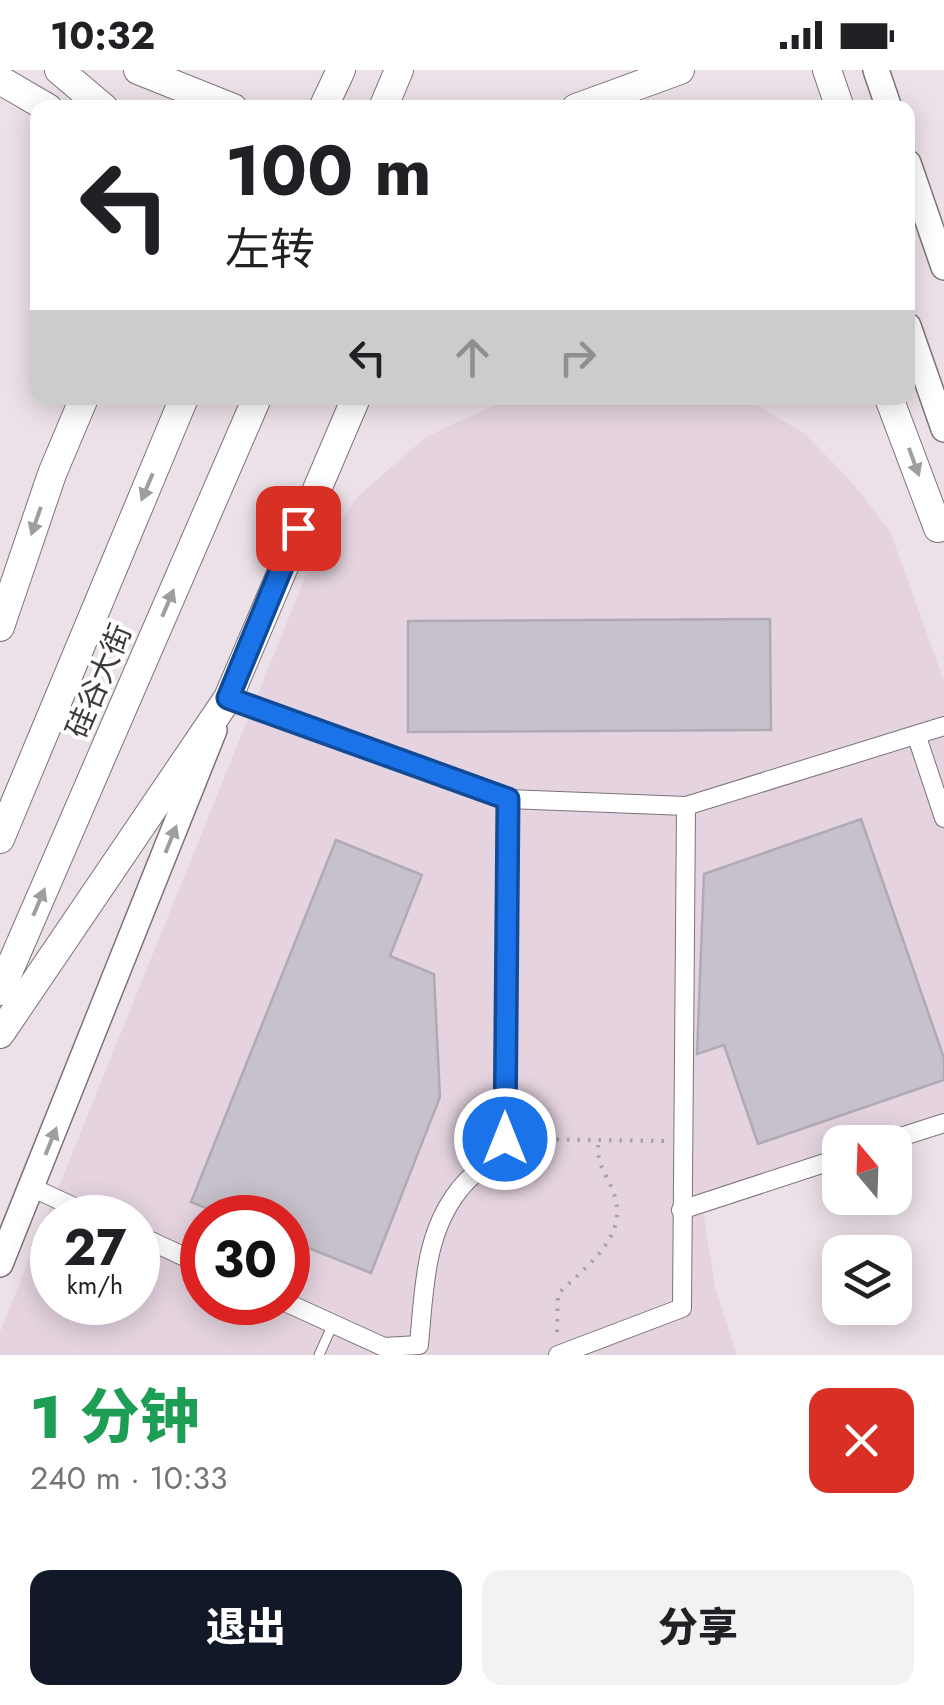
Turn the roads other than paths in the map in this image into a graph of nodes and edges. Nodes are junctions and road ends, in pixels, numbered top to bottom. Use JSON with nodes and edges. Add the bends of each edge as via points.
{"nodes":[{"id":1,"x":60,"y":70,"type":"edge"},
{"id":2,"x":138,"y":70,"type":"edge"},
{"id":3,"x":341,"y":70,"type":"edge"},
{"id":4,"x":399,"y":70,"type":"edge"},
{"id":5,"x":680,"y":70,"type":"edge"},
{"id":6,"x":827,"y":70,"type":"edge"},
{"id":7,"x":876,"y":70,"type":"edge"},
{"id":8,"x":0,"y":80,"type":"edge"},
{"id":9,"x":34,"y":100,"type":"edge"},
{"id":10,"x":95,"y":100,"type":"edge"},
{"id":11,"x":214,"y":100,"type":"edge"},
{"id":12,"x":327,"y":100,"type":"edge"},
{"id":13,"x":386,"y":100,"type":"edge"},
{"id":14,"x":598,"y":100,"type":"edge"},
{"id":15,"x":837,"y":100,"type":"edge"},
{"id":16,"x":885,"y":100,"type":"edge"},
{"id":17,"x":915,"y":185,"type":"edge"},
{"id":18,"x":944,"y":266,"type":"edge"},
{"id":19,"x":915,"y":346,"type":"edge"},
{"id":20,"x":81,"y":405,"type":"edge"},
{"id":21,"x":181,"y":405,"type":"edge"},
{"id":22,"x":254,"y":405,"type":"edge"},
{"id":23,"x":353,"y":405,"type":"edge"},
{"id":24,"x":366,"y":405,"type":"edge"},
{"id":25,"x":892,"y":405,"type":"edge"},
{"id":26,"x":944,"y":429,"type":"edge"},
{"id":27,"x":312,"y":494,"type":"junction"},
{"id":28,"x":941,"y":536,"type":"edge"},
{"id":29,"x":0,"y":627,"type":"edge"},
{"id":30,"x":228,"y":698,"type":"junction"},
{"id":31,"x":944,"y":726,"type":"edge"},
{"id":32,"x":917,"y":737,"type":"junction"},
{"id":33,"x":508,"y":799,"type":"junction"},
{"id":34,"x":686,"y":806,"type":"junction"},
{"id":35,"x":944,"y":818,"type":"edge"},
{"id":36,"x":0,"y":840,"type":"edge"},
{"id":37,"x":0,"y":991,"type":"edge"},
{"id":38,"x":0,"y":1034,"type":"edge"},
{"id":39,"x":944,"y":1123,"type":"edge"},
{"id":40,"x":912,"y":1133,"type":"edge"},
{"id":41,"x":822,"y":1164,"type":"edge"},
{"id":42,"x":33,"y":1188,"type":"junction"},
{"id":43,"x":48,"y":1195,"type":"edge"},
{"id":44,"x":681,"y":1210,"type":"junction"},
{"id":45,"x":0,"y":1264,"type":"edge"},
{"id":46,"x":310,"y":1313,"type":"edge"},
{"id":47,"x":333,"y":1324,"type":"junction"},
{"id":48,"x":424,"y":1350,"type":"edge"},
{"id":49,"x":383,"y":1351,"type":"edge"},
{"id":50,"x":560,"y":1354,"type":"edge"},
{"id":51,"x":319,"y":1355,"type":"edge"}],
"edges":[{"from":1,"to":10,"type":"main road"},
{"from":2,"to":11,"type":"main road"},
{"from":3,"to":12,"type":"main road"},
{"from":4,"to":13,"type":"main road"},
{"from":5,"to":14,"type":"main road"},
{"from":6,"to":15,"type":"main road"},
{"from":7,"to":16,"type":"main road"},
{"from":8,"to":9,"type":"main road"},
{"from":17,"to":18,"type":"main road"},
{"from":19,"to":26,"type":"main road"},
{"from":20,"to":29,"type":"main road","one_way":true},
{"from":21,"to":36,"type":"main road","name":"硅谷大街","one_way":true},
{"from":37,"to":22,"type":"main road","name":"硅谷大街","one_way":true},
{"from":23,"to":27,"type":"main road"},
{"from":24,"to":27,"type":"main road"},
{"from":25,"to":28,"type":"main road","one_way":true},
{"from":27,"to":30,"type":"main road"},
{"from":30,"to":33,"type":"street"},
{"from":30,"to":38,"type":"main road"},
{"from":42,"to":30,"type":"main road","one_way":true},
{"from":31,"to":32,"type":"street"},
{"from":32,"to":34,"type":"street"},
{"from":32,"to":35,"type":"street"},
{"from":33,"to":34,"type":"street"},
{"from":33,"to":48,"type":"street","via":[[505,1139],[495,1158],[456,1192],[427,1254]]},
{"from":34,"to":44,"type":"street"},
{"from":39,"to":40,"type":"street"},
{"from":41,"to":44,"type":"street"},
{"from":42,"to":43,"type":"street"},
{"from":42,"to":45,"type":"main road"},
{"from":44,"to":50,"type":"street","via":[[682,1308]]},
{"from":46,"to":47,"type":"street"},
{"from":47,"to":49,"type":"street"},
{"from":47,"to":51,"type":"lane"},
{"from":48,"to":49,"type":"street"}]}
